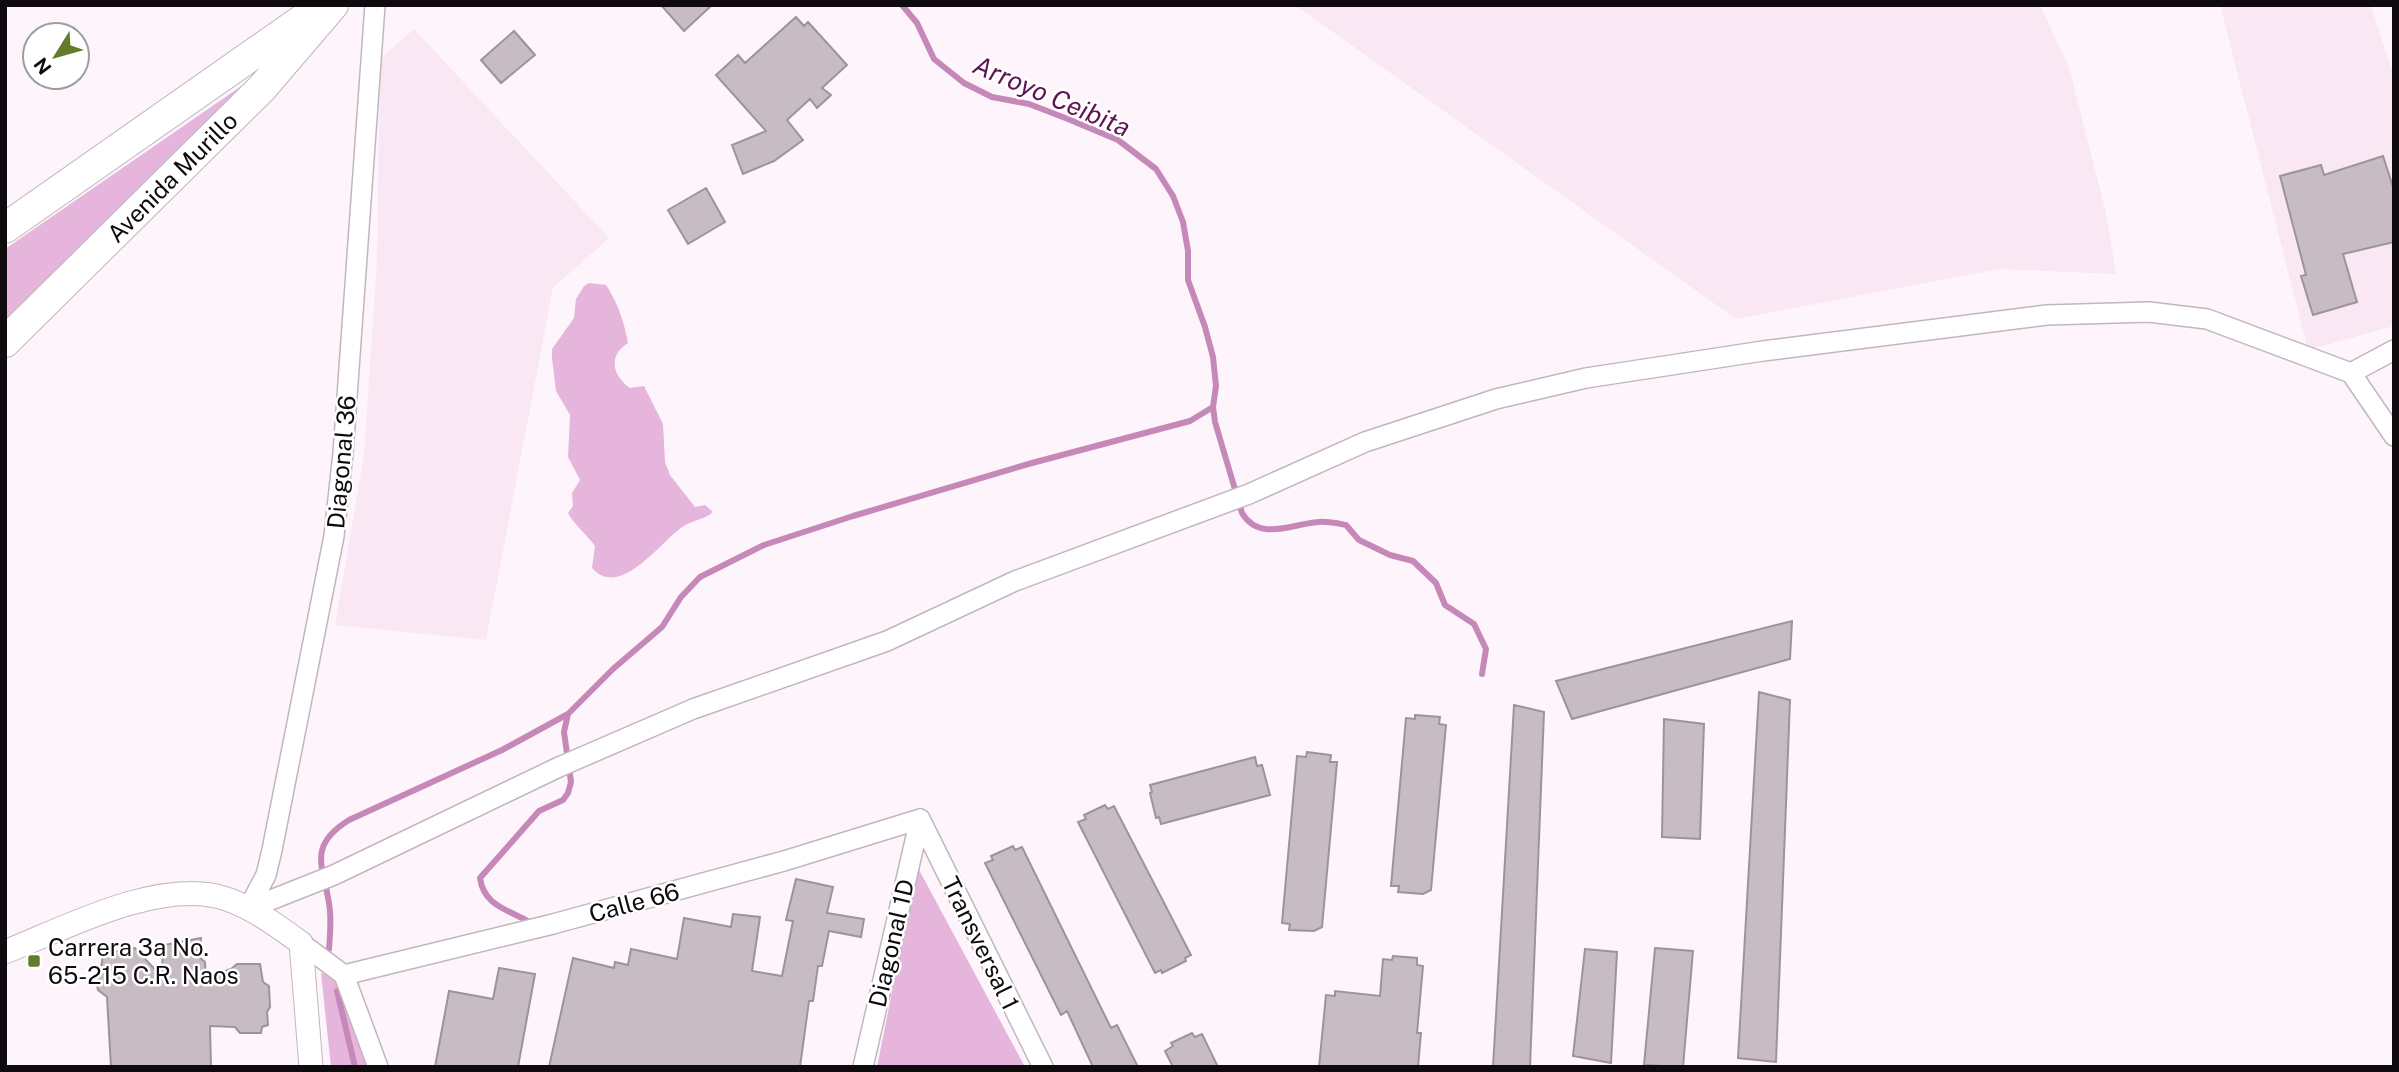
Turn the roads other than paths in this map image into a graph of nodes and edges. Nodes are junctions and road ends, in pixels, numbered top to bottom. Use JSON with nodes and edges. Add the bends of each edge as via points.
{"nodes":[{"id":1,"x":324,"y":5,"type":"edge"},
{"id":2,"x":333,"y":5,"type":"edge"},
{"id":3,"x":375,"y":5,"type":"edge"},
{"id":4,"x":5,"y":228,"type":"edge"},
{"id":5,"x":5,"y":342,"type":"edge"},
{"id":6,"x":2394,"y":350,"type":"edge"},
{"id":7,"x":2351,"y":373,"type":"junction"},
{"id":8,"x":2394,"y":436,"type":"edge"},
{"id":9,"x":920,"y":819,"type":"junction"},
{"id":10,"x":248,"y":909,"type":"junction"},
{"id":11,"x":301,"y":943,"type":"junction"},
{"id":12,"x":5,"y":951,"type":"edge"},
{"id":13,"x":344,"y":975,"type":"junction"},
{"id":14,"x":311,"y":1067,"type":"edge"},
{"id":15,"x":378,"y":1067,"type":"edge"},
{"id":16,"x":863,"y":1067,"type":"edge"},
{"id":17,"x":1042,"y":1067,"type":"edge"}],
"edges":[{"from":1,"to":4,"type":"main road","name":"Avenida Murillo"},
{"from":2,"to":5,"type":"main road","name":"Avenida Murillo","via":[[262,88]]},
{"from":3,"to":10,"type":"street","name":"Diagonal 36","via":[[334,537],[272,850],[266,875]]},
{"from":6,"to":7,"type":"street"},
{"from":7,"to":8,"type":"street"},
{"from":7,"to":10,"type":"street","via":[[2207,318],[2149,312],[2046,315],[1586,378],[1496,399],[1365,442],[1249,494],[1014,581],[887,641],[694,709]]},
{"from":9,"to":13,"type":"street","name":"Calle 66","via":[[593,913]]},
{"from":9,"to":16,"type":"street","name":"Diagonal 1D"},
{"from":9,"to":17,"type":"street","name":"Transversal 1"},
{"from":10,"to":11,"type":"street"},
{"from":10,"to":12,"type":"street","via":[[218,896],[183,893],[132,902]]},
{"from":11,"to":13,"type":"street"},
{"from":11,"to":14,"type":"street"},
{"from":13,"to":15,"type":"street"}]}
